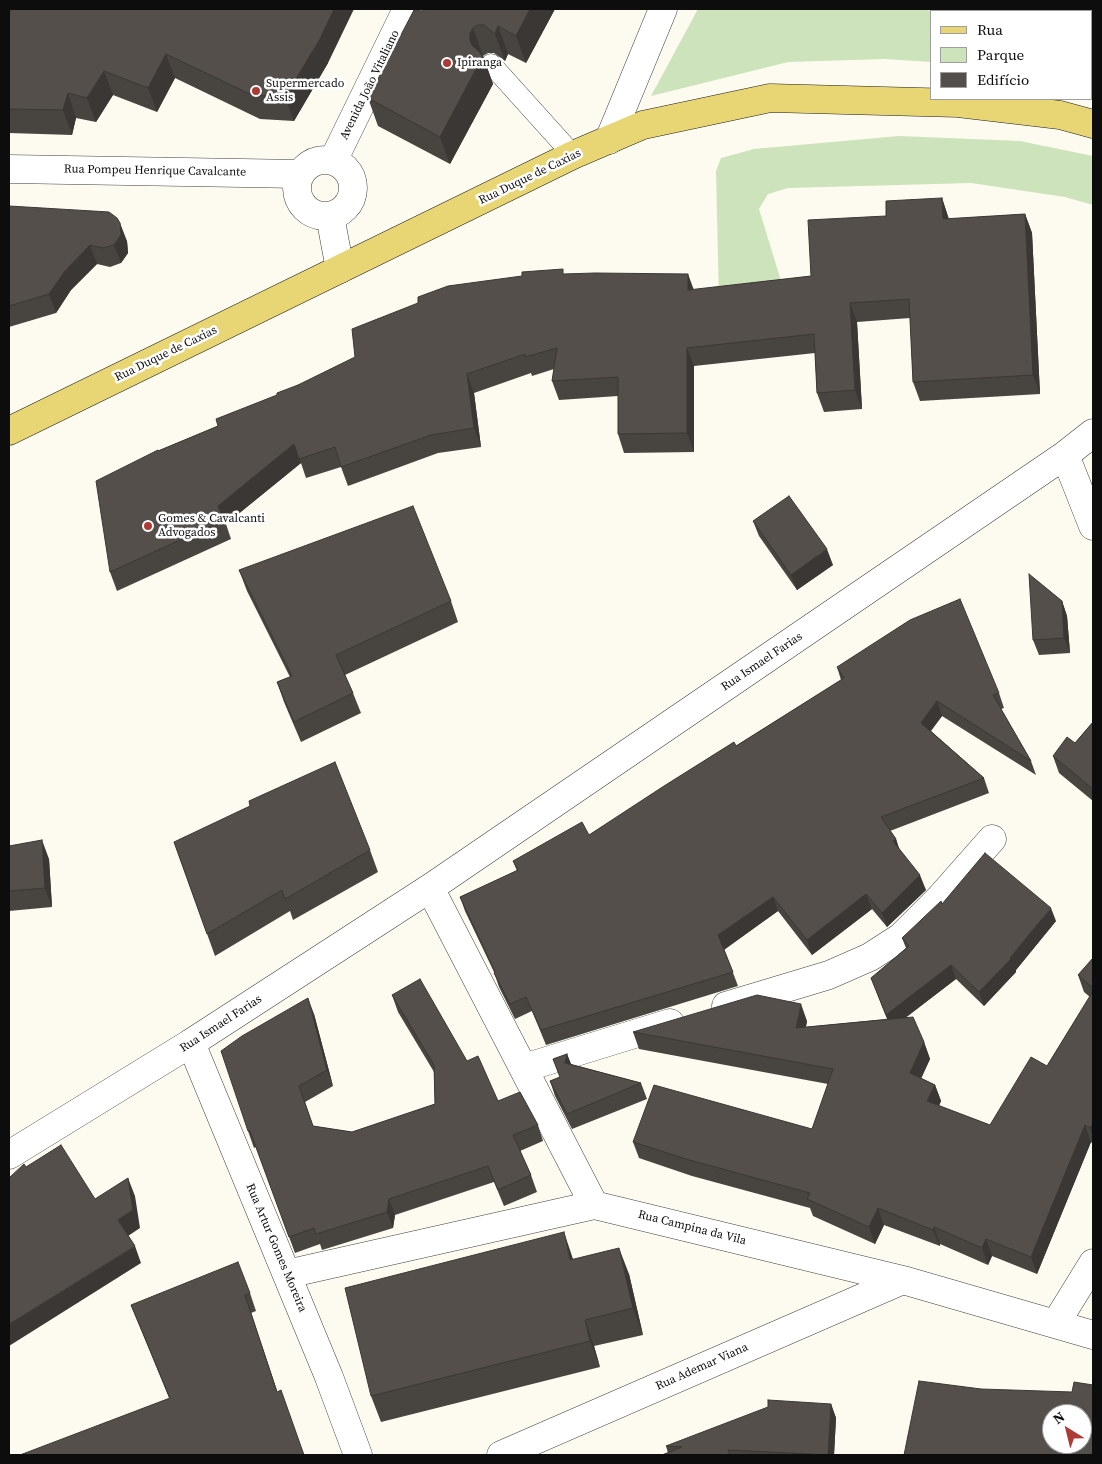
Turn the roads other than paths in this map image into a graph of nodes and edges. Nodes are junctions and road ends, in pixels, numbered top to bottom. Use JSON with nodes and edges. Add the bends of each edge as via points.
{"nodes":[{"id":1,"x":663,"y":9,"type":"edge"},
{"id":2,"x":410,"y":16,"type":"edge"},
{"id":3,"x":491,"y":64,"type":"edge"},
{"id":4,"x":959,"y":101,"type":"edge"},
{"id":5,"x":1093,"y":124,"type":"edge"},
{"id":6,"x":609,"y":140,"type":"junction"},
{"id":7,"x":573,"y":155,"type":"junction"},
{"id":8,"x":333,"y":160,"type":"junction"},
{"id":9,"x":9,"y":169,"type":"edge"},
{"id":10,"x":300,"y":174,"type":"junction"},
{"id":11,"x":330,"y":216,"type":"junction"},
{"id":12,"x":340,"y":269,"type":"junction"},
{"id":13,"x":9,"y":431,"type":"edge"},
{"id":14,"x":1093,"y":433,"type":"edge"},
{"id":15,"x":1065,"y":455,"type":"junction"},
{"id":16,"x":1093,"y":526,"type":"edge"},
{"id":17,"x":992,"y":839,"type":"dead end"},
{"id":18,"x":430,"y":888,"type":"junction"},
{"id":19,"x":190,"y":1043,"type":"junction"},
{"id":20,"x":524,"y":1068,"type":"junction"},
{"id":21,"x":9,"y":1155,"type":"edge"},
{"id":22,"x":594,"y":1205,"type":"junction"},
{"id":23,"x":1093,"y":1263,"type":"edge"},
{"id":24,"x":287,"y":1274,"type":"junction"},
{"id":25,"x":903,"y":1280,"type":"junction"},
{"id":26,"x":1056,"y":1323,"type":"junction"},
{"id":27,"x":1093,"y":1335,"type":"edge"},
{"id":28,"x":358,"y":1455,"type":"edge"},
{"id":29,"x":501,"y":1455,"type":"edge"}],
"edges":[{"from":1,"to":6,"type":"street"},
{"from":2,"to":8,"type":"street","name":"Avenida João Vitaliano"},
{"from":3,"to":7,"type":"lane"},
{"from":4,"to":5,"type":"main road","name":"Rua Duque de Caxias","via":[[1060,115]]},
{"from":4,"to":6,"type":"main road","name":"Rua Duque de Caxias","via":[[770,98],[643,125]]},
{"from":6,"to":7,"type":"main road","name":"Rua Duque de Caxias"},
{"from":7,"to":12,"type":"main road","name":"Rua Duque de Caxias"},
{"from":8,"to":10,"type":"street","via":[[308,164]]},
{"from":8,"to":11,"type":"street","via":[[351,177],[353,189],[350,202]]},
{"from":9,"to":10,"type":"street","name":"Rua Pompeu Henrique Cavalcante"},
{"from":10,"to":11,"type":"street","via":[[297,186],[299,199],[306,209],[317,215]]},
{"from":11,"to":12,"type":"street"},
{"from":12,"to":13,"type":"main road","name":"Rua Duque de Caxias"},
{"from":14,"to":15,"type":"street","name":"Rua Ismael Farias"},
{"from":15,"to":16,"type":"street"},
{"from":15,"to":18,"type":"street","name":"Rua Ismael Farias"},
{"from":17,"to":20,"type":"street","via":[[940,899],[901,937],[870,956],[829,975]]},
{"from":18,"to":19,"type":"street","name":"Rua Ismael Farias"},
{"from":18,"to":20,"type":"street"},
{"from":19,"to":21,"type":"street","name":"Rua Ismael Farias"},
{"from":19,"to":24,"type":"street","name":"Rua Artur Gomes Moreira"},
{"from":20,"to":22,"type":"street"},
{"from":22,"to":24,"type":"street","name":"Rua Campina da Vila"},
{"from":22,"to":25,"type":"street","name":"Rua Campina da Vila"},
{"from":23,"to":26,"type":"street"},
{"from":24,"to":28,"type":"street","name":"Rua Artur Gomes Moreira"},
{"from":25,"to":26,"type":"street","name":"Rua Campina da Vila"},
{"from":25,"to":29,"type":"street","name":"Rua Ademar Viana"},
{"from":26,"to":27,"type":"street","name":"Rua Campina da Vila"}]}
